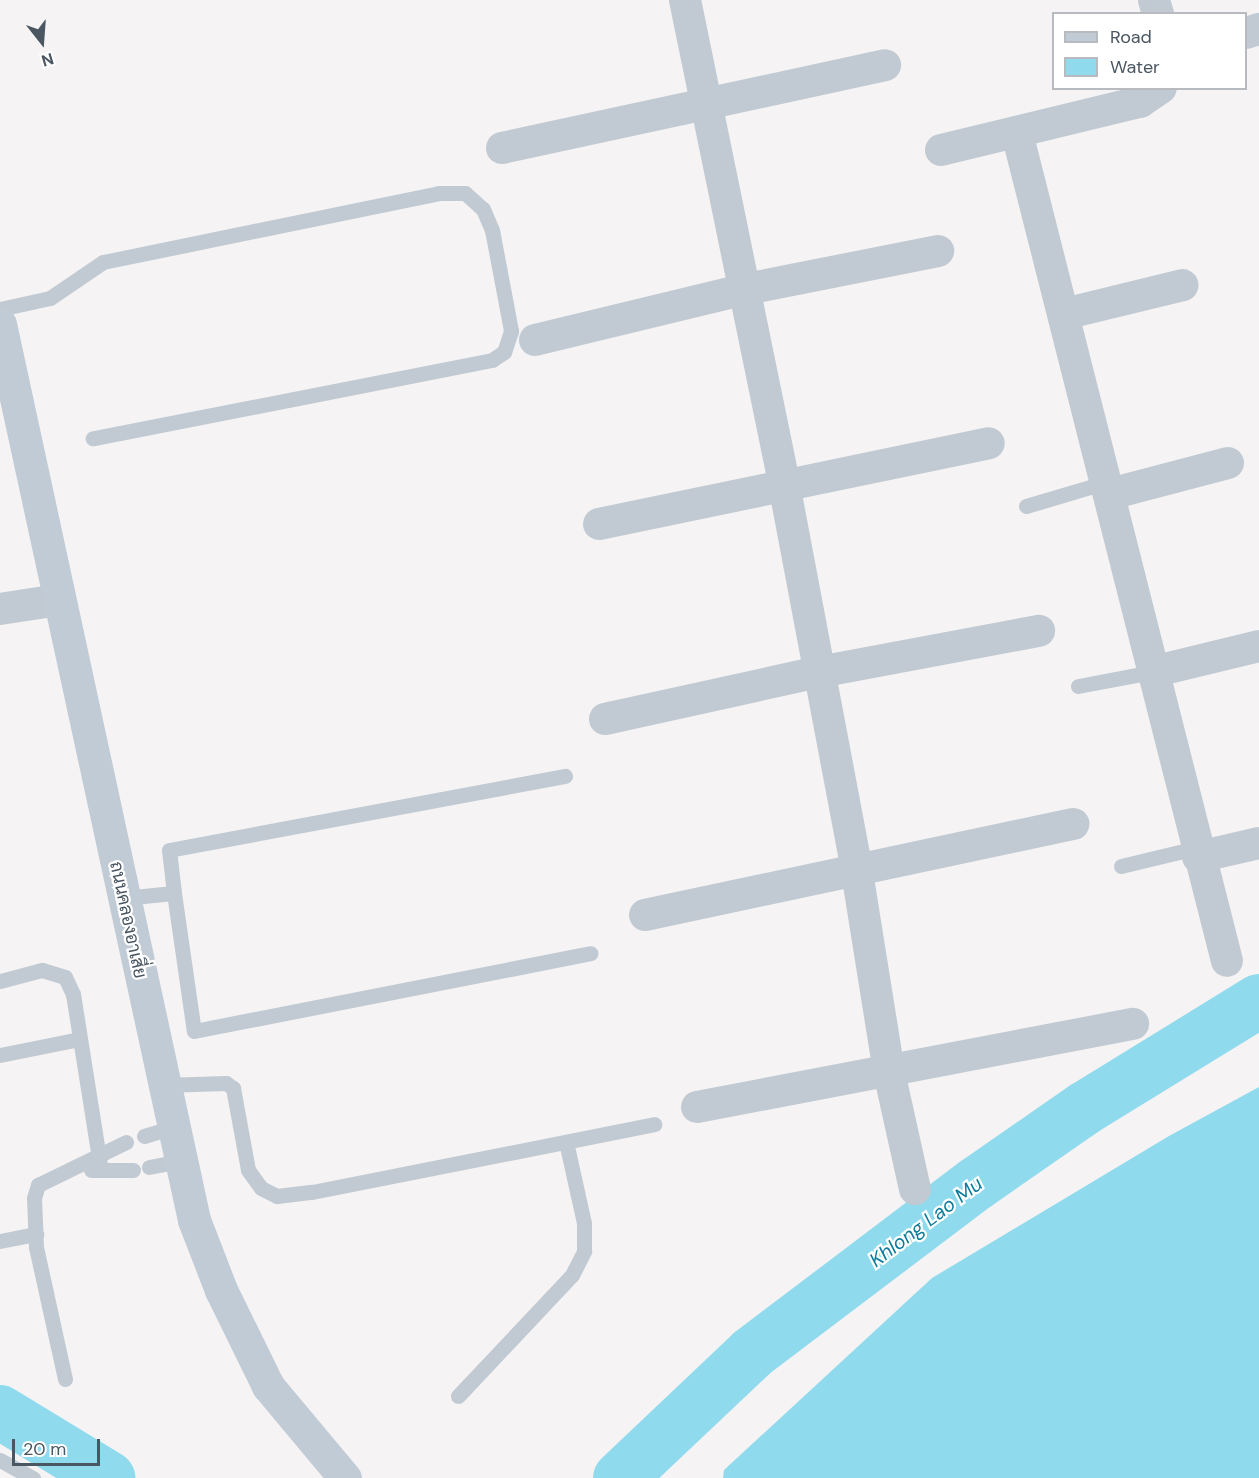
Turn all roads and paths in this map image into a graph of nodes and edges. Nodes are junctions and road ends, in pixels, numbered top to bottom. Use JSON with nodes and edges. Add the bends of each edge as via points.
{"nodes":[{"id":1,"x":685,"y":0,"type":"edge"},
{"id":2,"x":885,"y":65,"type":"dead end"},
{"id":3,"x":1158,"y":90,"type":"edge"},
{"id":4,"x":706,"y":105,"type":"junction"},
{"id":5,"x":1017,"y":133,"type":"junction"},
{"id":6,"x":502,"y":148,"type":"dead end"},
{"id":7,"x":941,"y":150,"type":"dead end"},
{"id":8,"x":938,"y":251,"type":"dead end"},
{"id":9,"x":1183,"y":285,"type":"dead end"},
{"id":10,"x":746,"y":289,"type":"junction"},
{"id":11,"x":1064,"y":314,"type":"junction"},
{"id":12,"x":1,"y":329,"type":"edge"},
{"id":13,"x":535,"y":340,"type":"dead end"},
{"id":14,"x":93,"y":438,"type":"dead end"},
{"id":15,"x":989,"y":443,"type":"dead end"},
{"id":16,"x":1228,"y":463,"type":"dead end"},
{"id":17,"x":784,"y":484,"type":"junction"},
{"id":18,"x":1109,"y":488,"type":"junction"},
{"id":19,"x":1026,"y":506,"type":"dead end"},
{"id":20,"x":599,"y":524,"type":"dead end"},
{"id":21,"x":59,"y":600,"type":"junction"},
{"id":22,"x":0,"y":609,"type":"edge"},
{"id":23,"x":1039,"y":631,"type":"dead end"},
{"id":24,"x":1259,"y":646,"type":"edge"},
{"id":25,"x":819,"y":672,"type":"junction"},
{"id":26,"x":1152,"y":672,"type":"junction"},
{"id":27,"x":1078,"y":686,"type":"dead end"},
{"id":28,"x":605,"y":719,"type":"dead end"},
{"id":29,"x":565,"y":776,"type":"dead end"},
{"id":30,"x":1073,"y":824,"type":"dead end"},
{"id":31,"x":1259,"y":843,"type":"edge"},
{"id":32,"x":1197,"y":853,"type":"junction"},
{"id":33,"x":1121,"y":866,"type":"dead end"},
{"id":34,"x":857,"y":872,"type":"junction"},
{"id":35,"x":174,"y":893,"type":"junction"},
{"id":36,"x":123,"y":898,"type":"junction"},
{"id":37,"x":645,"y":915,"type":"dead end"},
{"id":38,"x":590,"y":953,"type":"dead end"},
{"id":39,"x":1227,"y":961,"type":"dead end"},
{"id":40,"x":0,"y":981,"type":"edge"},
{"id":41,"x":1133,"y":1024,"type":"dead end"},
{"id":42,"x":79,"y":1039,"type":"junction"},
{"id":43,"x":0,"y":1055,"type":"edge"},
{"id":44,"x":889,"y":1072,"type":"junction"},
{"id":45,"x":163,"y":1085,"type":"junction"},
{"id":46,"x":697,"y":1107,"type":"dead end"},
{"id":47,"x":654,"y":1124,"type":"dead end"},
{"id":48,"x":126,"y":1142,"type":"dead end"},
{"id":49,"x":566,"y":1142,"type":"junction"},
{"id":50,"x":96,"y":1155,"type":"junction"},
{"id":51,"x":154,"y":1166,"type":"junction"},
{"id":52,"x":73,"y":1168,"type":"junction"},
{"id":53,"x":101,"y":1170,"type":"junction"},
{"id":54,"x":915,"y":1189,"type":"dead end"},
{"id":55,"x":36,"y":1234,"type":"junction"},
{"id":56,"x":0,"y":1241,"type":"edge"},
{"id":57,"x":65,"y":1379,"type":"dead end"},
{"id":58,"x":458,"y":1396,"type":"dead end"},
{"id":59,"x":0,"y":1460,"type":"edge"},
{"id":60,"x":33,"y":1478,"type":"edge"},
{"id":61,"x":345,"y":1478,"type":"edge"}],
"edges":[{"from":1,"to":4,"type":"street"},
{"from":2,"to":4,"type":"street"},
{"from":3,"to":5,"type":"street","via":[[1140,102]]},
{"from":4,"to":6,"type":"street"},
{"from":4,"to":10,"type":"street"},
{"from":5,"to":7,"type":"street"},
{"from":5,"to":11,"type":"street"},
{"from":8,"to":10,"type":"street"},
{"from":9,"to":11,"type":"street"},
{"from":10,"to":13,"type":"street"},
{"from":10,"to":17,"type":"street"},
{"from":11,"to":18,"type":"street"},
{"from":12,"to":14,"type":"lane","via":[[70,288],[82,274],[114,260],[439,193],[465,193],[483,209],[492,230],[511,331],[504,352],[492,360]]},
{"from":12,"to":21,"type":"street","name":"ถนนคลองอาเสี่ย"},
{"from":15,"to":17,"type":"street"},
{"from":16,"to":18,"type":"street"},
{"from":17,"to":20,"type":"street"},
{"from":17,"to":25,"type":"street"},
{"from":18,"to":19,"type":"lane"},
{"from":18,"to":26,"type":"street"},
{"from":21,"to":22,"type":"street"},
{"from":21,"to":36,"type":"street","name":"ถนนคลองอาเสี่ย"},
{"from":23,"to":25,"type":"street"},
{"from":24,"to":26,"type":"street"},
{"from":25,"to":28,"type":"street"},
{"from":25,"to":34,"type":"street"},
{"from":26,"to":27,"type":"lane"},
{"from":26,"to":32,"type":"street"},
{"from":29,"to":35,"type":"lane","via":[[169,850]]},
{"from":30,"to":34,"type":"street"},
{"from":31,"to":32,"type":"street"},
{"from":32,"to":33,"type":"lane"},
{"from":32,"to":39,"type":"street"},
{"from":34,"to":37,"type":"street"},
{"from":34,"to":44,"type":"street"},
{"from":35,"to":36,"type":"lane"},
{"from":35,"to":38,"type":"lane","via":[[194,1031]]},
{"from":36,"to":45,"type":"street","name":"ถนนคลองอาเสี่ย"},
{"from":40,"to":42,"type":"lane","via":[[42,970],[66,977],[73,994]]},
{"from":41,"to":44,"type":"street"},
{"from":42,"to":43,"type":"lane"},
{"from":42,"to":50,"type":"lane"},
{"from":44,"to":46,"type":"street"},
{"from":44,"to":54,"type":"street"},
{"from":45,"to":49,"type":"lane","via":[[225,1083],[233,1088],[248,1170],[261,1188],[277,1196]]},
{"from":45,"to":51,"type":"street","name":"ถนนคลองอาเสี่ย"},
{"from":47,"to":49,"type":"lane"},
{"from":48,"to":50,"type":"lane"},
{"from":49,"to":58,"type":"lane","via":[[584,1223],[584,1251],[572,1275]]},
{"from":50,"to":52,"type":"lane"},
{"from":50,"to":53,"type":"lane"},
{"from":51,"to":53,"type":"lane"},
{"from":51,"to":61,"type":"street","name":"ถนนคลองอาเสี่ย","via":[[194,1220],[221,1290],[268,1386]]},
{"from":52,"to":53,"type":"lane"},
{"from":52,"to":55,"type":"lane","via":[[38,1185],[34,1198]]},
{"from":55,"to":56,"type":"lane"},
{"from":55,"to":57,"type":"lane"},
{"from":59,"to":60,"type":"lane"}]}
